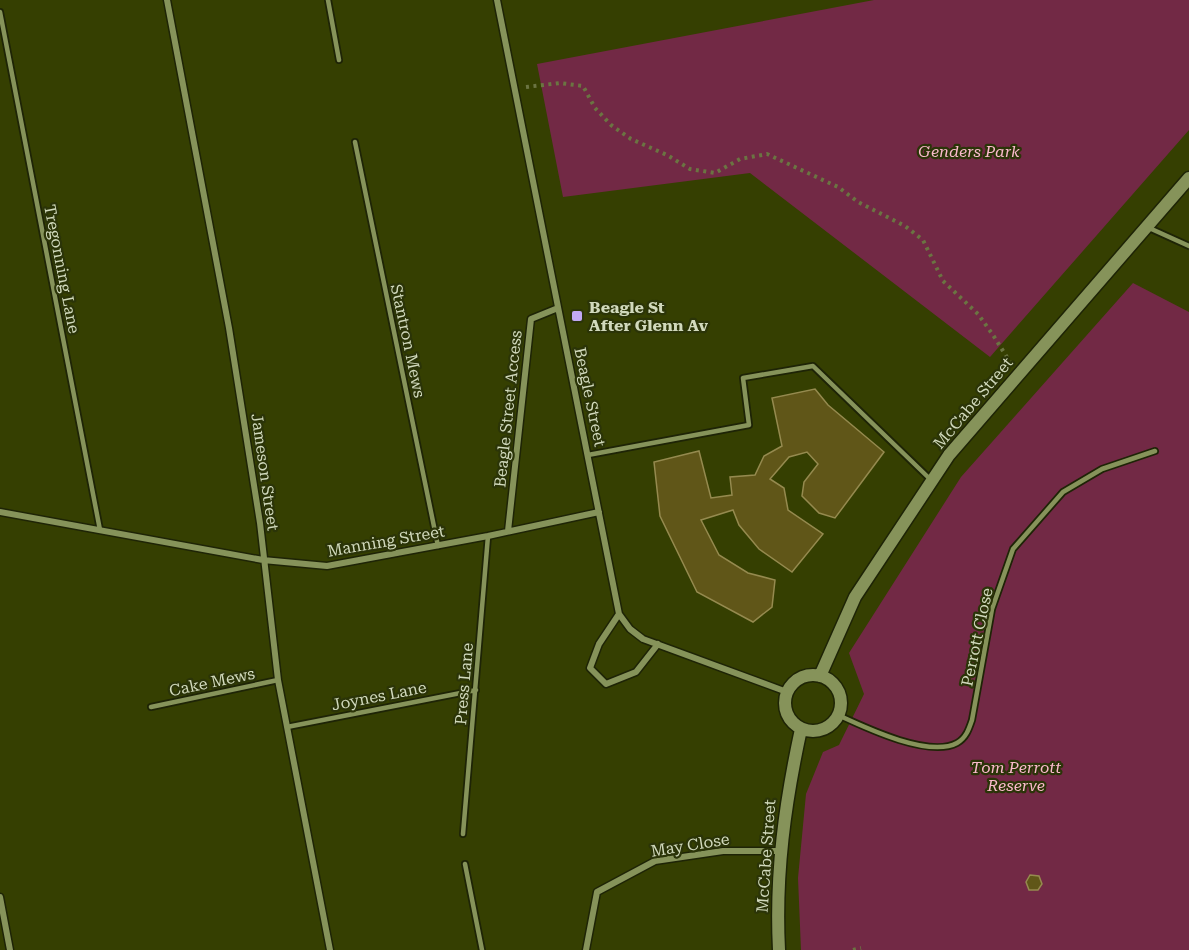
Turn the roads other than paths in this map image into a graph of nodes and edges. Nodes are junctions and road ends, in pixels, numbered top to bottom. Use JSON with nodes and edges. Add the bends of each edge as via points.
{"nodes":[{"id":1,"x":167,"y":0,"type":"edge"},
{"id":2,"x":328,"y":0,"type":"edge"},
{"id":3,"x":497,"y":0,"type":"edge"},
{"id":4,"x":0,"y":12,"type":"edge"},
{"id":5,"x":339,"y":60,"type":"dead end"},
{"id":6,"x":355,"y":142,"type":"dead end"},
{"id":7,"x":1189,"y":178,"type":"edge"},
{"id":8,"x":1147,"y":227,"type":"junction"},
{"id":9,"x":1189,"y":246,"type":"edge"},
{"id":10,"x":558,"y":308,"type":"junction"},
{"id":11,"x":1155,"y":451,"type":"dead end"},
{"id":12,"x":588,"y":455,"type":"junction"},
{"id":13,"x":932,"y":480,"type":"junction"},
{"id":14,"x":0,"y":512,"type":"edge"},
{"id":15,"x":599,"y":512,"type":"junction"},
{"id":16,"x":100,"y":530,"type":"junction"},
{"id":17,"x":508,"y":531,"type":"junction"},
{"id":18,"x":488,"y":536,"type":"junction"},
{"id":19,"x":438,"y":546,"type":"junction"},
{"id":20,"x":263,"y":560,"type":"junction"},
{"id":21,"x":619,"y":614,"type":"junction"},
{"id":22,"x":658,"y":644,"type":"junction"},
{"id":23,"x":820,"y":676,"type":"junction"},
{"id":24,"x":278,"y":680,"type":"junction"},
{"id":25,"x":476,"y":690,"type":"junction"},
{"id":26,"x":787,"y":692,"type":"junction"},
{"id":27,"x":151,"y":707,"type":"dead end"},
{"id":28,"x":838,"y":715,"type":"junction"},
{"id":29,"x":287,"y":727,"type":"junction"},
{"id":30,"x":801,"y":729,"type":"junction"},
{"id":31,"x":463,"y":834,"type":"dead end"},
{"id":32,"x":781,"y":851,"type":"junction"},
{"id":33,"x":465,"y":864,"type":"dead end"},
{"id":34,"x":0,"y":897,"type":"edge"},
{"id":35,"x":10,"y":950,"type":"edge"},
{"id":36,"x":330,"y":950,"type":"edge"},
{"id":37,"x":482,"y":950,"type":"edge"},
{"id":38,"x":586,"y":950,"type":"edge"},
{"id":39,"x":779,"y":950,"type":"edge"}],
"edges":[{"from":1,"to":20,"type":"street","name":"Jameson Street","via":[[229,328]]},
{"from":2,"to":5,"type":"lane"},
{"from":3,"to":10,"type":"street","name":"Beagle Street"},
{"from":4,"to":16,"type":"lane","name":"Tregonning Lane"},
{"from":6,"to":19,"type":"lane","name":"Stantron Mews"},
{"from":7,"to":8,"type":"street","name":"McCabe Street"},
{"from":8,"to":9,"type":"lane"},
{"from":8,"to":13,"type":"street","name":"McCabe Street","via":[[949,455]]},
{"from":10,"to":12,"type":"street","name":"Beagle Street"},
{"from":10,"to":17,"type":"street","name":"Beagle Street Access","via":[[531,319]]},
{"from":11,"to":28,"type":"lane","name":"Perrott Close","via":[[1102,469],[1063,492],[1013,549],[992,609],[972,720],[959,742],[941,748],[922,746]]},
{"from":12,"to":13,"type":"lane","via":[[748,425],[743,378],[813,366]]},
{"from":12,"to":15,"type":"street","name":"Beagle Street"},
{"from":13,"to":23,"type":"street","name":"McCabe Street","via":[[855,597]]},
{"from":14,"to":16,"type":"street","name":"Manning Street"},
{"from":15,"to":17,"type":"street","name":"Manning Street"},
{"from":15,"to":21,"type":"street","name":"Beagle Street"},
{"from":16,"to":20,"type":"street","name":"Manning Street"},
{"from":17,"to":18,"type":"street","name":"Manning Street"},
{"from":18,"to":19,"type":"street","name":"Manning Street"},
{"from":18,"to":25,"type":"lane","name":"Press Lane"},
{"from":19,"to":20,"type":"street","name":"Manning Street","via":[[327,566]]},
{"from":20,"to":24,"type":"street","name":"Jameson Street"},
{"from":21,"to":22,"type":"street","via":[[630,629]]},
{"from":21,"to":22,"type":"street","via":[[599,644],[590,668],[606,684],[636,672]]},
{"from":22,"to":26,"type":"street"},
{"from":23,"to":26,"type":"street","via":[[797,680]]},
{"from":23,"to":28,"type":"street","via":[[829,680],[840,696]]},
{"from":24,"to":27,"type":"lane","name":"Cake Mews"},
{"from":24,"to":29,"type":"street","name":"Jameson Street"},
{"from":25,"to":29,"type":"lane","name":"Joynes Lane"},
{"from":25,"to":31,"type":"lane","name":"Press Lane"},
{"from":26,"to":30,"type":"street","via":[[788,717]]},
{"from":28,"to":30,"type":"street","via":[[818,731]]},
{"from":29,"to":36,"type":"street","name":"Jameson Street"},
{"from":30,"to":32,"type":"street","name":"McCabe Street"},
{"from":32,"to":38,"type":"street","name":"May Close","via":[[723,851],[655,861],[597,892]]},
{"from":32,"to":39,"type":"street","name":"McCabe Street"},
{"from":33,"to":37,"type":"lane"},
{"from":34,"to":35,"type":"street"}]}
